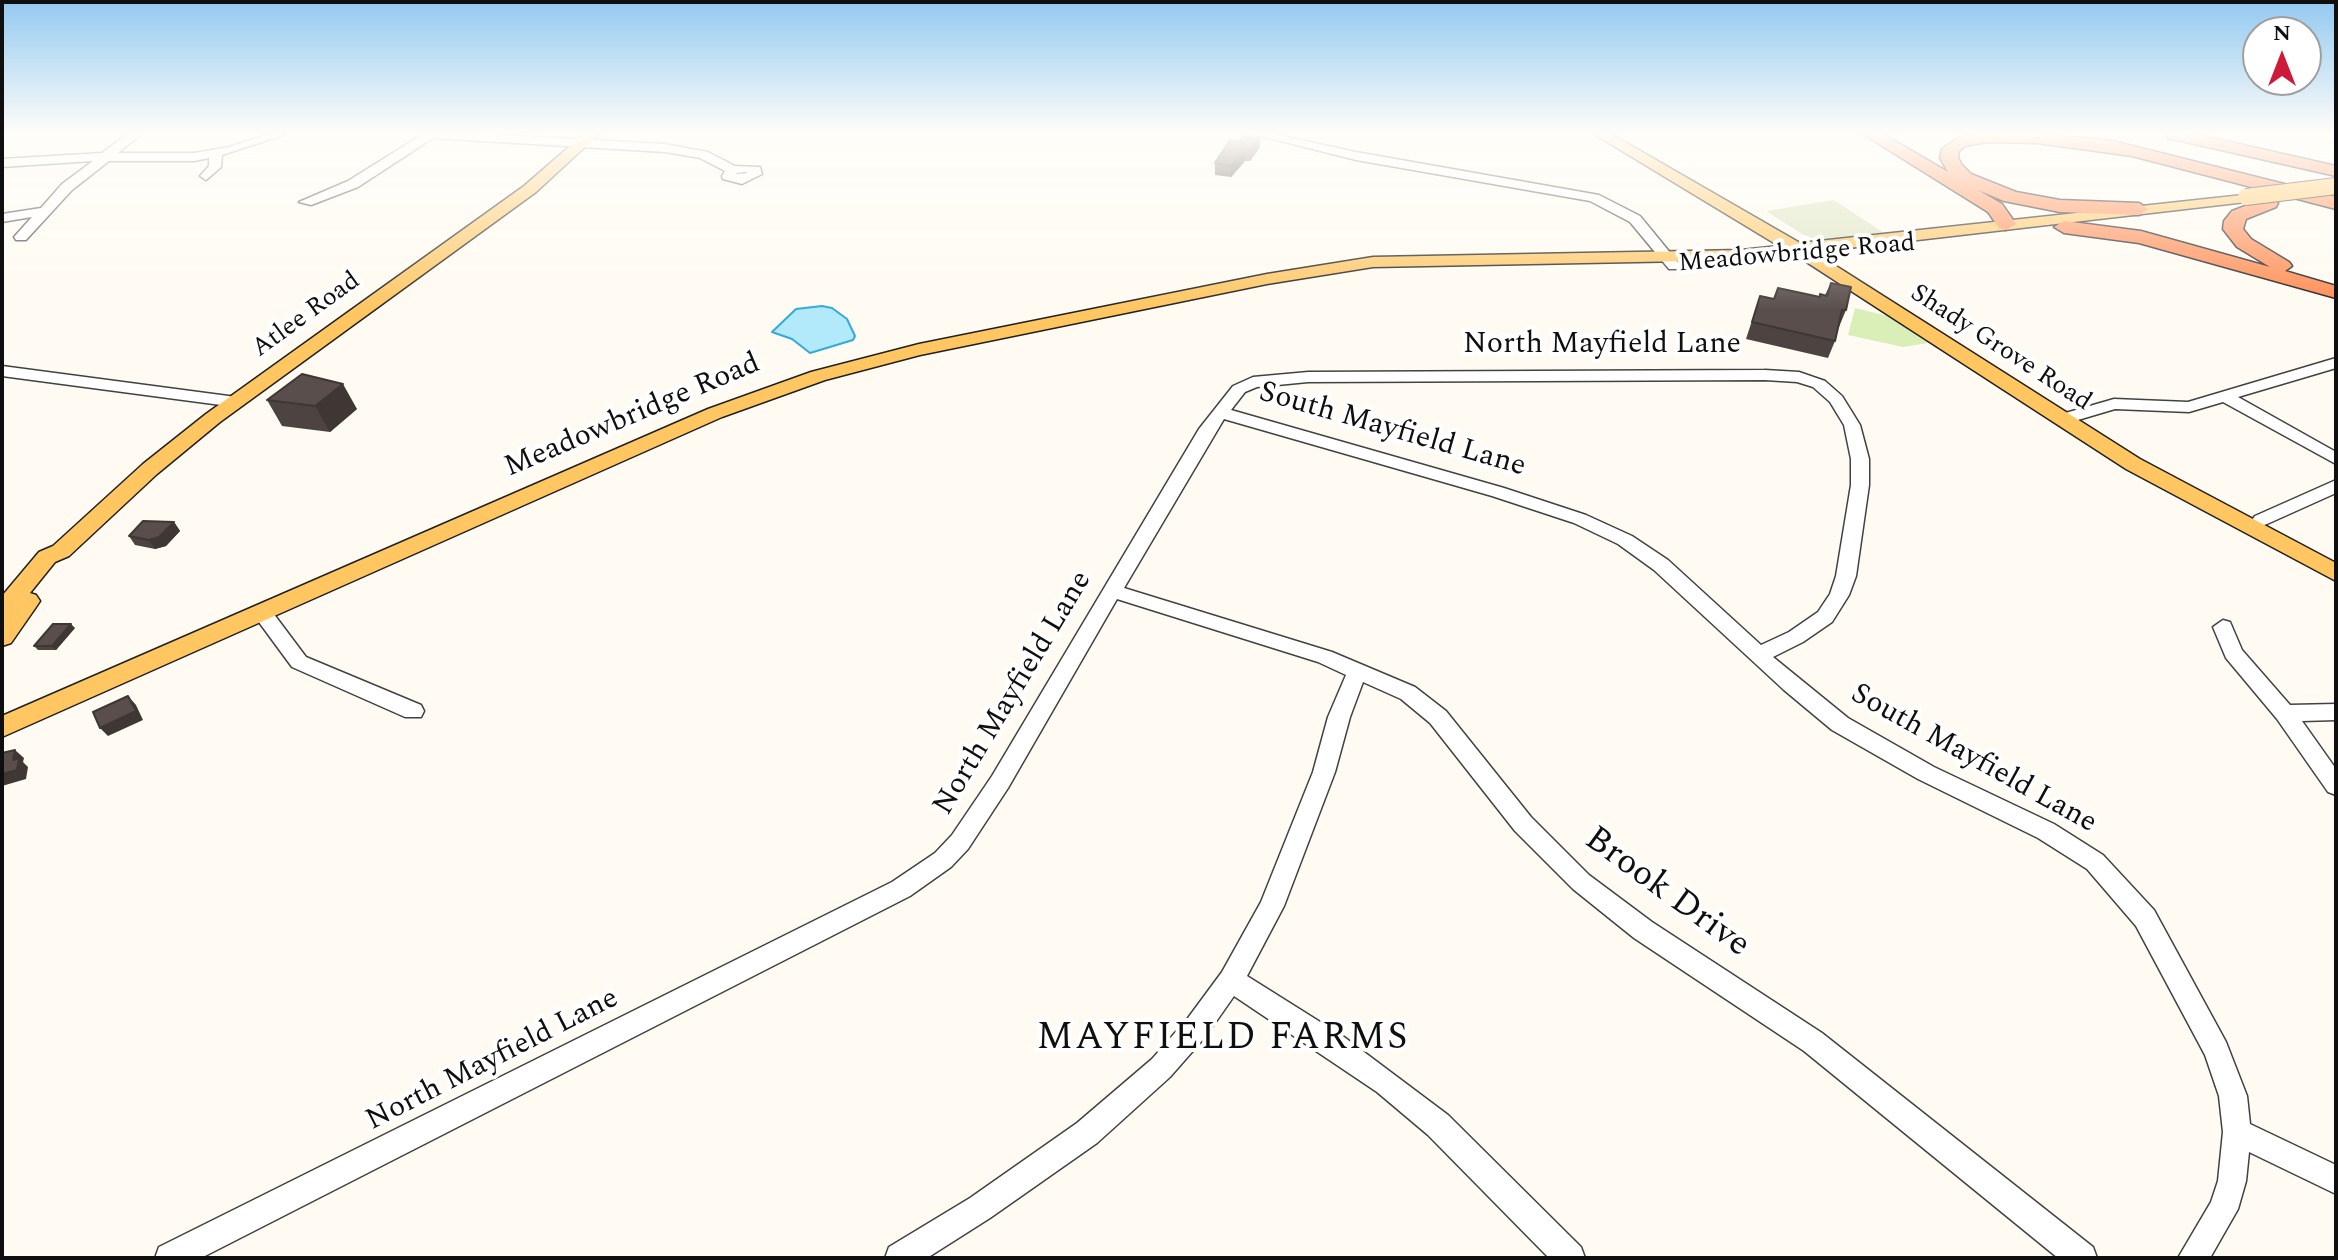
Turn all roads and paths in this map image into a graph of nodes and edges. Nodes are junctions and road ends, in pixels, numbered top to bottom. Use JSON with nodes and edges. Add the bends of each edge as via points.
{"nodes":[{"id":1,"x":62,"y":193,"type":"edge"},
{"id":2,"x":330,"y":193,"type":"edge"},
{"id":3,"x":525,"y":193,"type":"edge"},
{"id":4,"x":1565,"y":193,"type":"edge"},
{"id":5,"x":1707,"y":193,"type":"edge"},
{"id":6,"x":1715,"y":193,"type":"edge"},
{"id":7,"x":1970,"y":193,"type":"edge"},
{"id":8,"x":2001,"y":193,"type":"edge"},
{"id":9,"x":2280,"y":193,"type":"edge"},
{"id":10,"x":2296,"y":193,"type":"edge"},
{"id":11,"x":2336,"y":195,"type":"edge"},
{"id":12,"x":306,"y":202,"type":"dead end"},
{"id":13,"x":2269,"y":203,"type":"junction"},
{"id":14,"x":2336,"y":203,"type":"edge"},
{"id":15,"x":2139,"y":209,"type":"junction"},
{"id":16,"x":45,"y":211,"type":"junction"},
{"id":17,"x":2,"y":218,"type":"edge"},
{"id":18,"x":2006,"y":224,"type":"junction"},
{"id":19,"x":2064,"y":227,"type":"junction"},
{"id":20,"x":21,"y":237,"type":"dead end"},
{"id":21,"x":1813,"y":252,"type":"junction"},
{"id":22,"x":1671,"y":262,"type":"junction"},
{"id":23,"x":2336,"y":284,"type":"edge"},
{"id":24,"x":2336,"y":292,"type":"edge"},
{"id":25,"x":2336,"y":363,"type":"edge"},
{"id":26,"x":2,"y":371,"type":"edge"},
{"id":27,"x":2224,"y":396,"type":"junction"},
{"id":28,"x":236,"y":402,"type":"junction"},
{"id":29,"x":1219,"y":412,"type":"junction"},
{"id":30,"x":2068,"y":418,"type":"junction"},
{"id":31,"x":2336,"y":459,"type":"edge"},
{"id":32,"x":2336,"y":486,"type":"edge"},
{"id":33,"x":2261,"y":520,"type":"junction"},
{"id":34,"x":61,"y":551,"type":"junction"},
{"id":35,"x":2336,"y":562,"type":"edge"},
{"id":36,"x":2336,"y":573,"type":"edge"},
{"id":37,"x":1111,"y":591,"type":"junction"},
{"id":38,"x":2,"y":612,"type":"edge"},
{"id":39,"x":263,"y":614,"type":"junction"},
{"id":40,"x":2223,"y":627,"type":"dead end"},
{"id":41,"x":2,"y":637,"type":"edge"},
{"id":42,"x":1759,"y":655,"type":"junction"},
{"id":43,"x":1358,"y":670,"type":"junction"},
{"id":44,"x":413,"y":711,"type":"dead end"},
{"id":45,"x":2336,"y":712,"type":"edge"},
{"id":46,"x":2285,"y":713,"type":"junction"},
{"id":47,"x":2,"y":727,"type":"edge"},
{"id":48,"x":2336,"y":786,"type":"edge"},
{"id":49,"x":1231,"y":980,"type":"junction"},
{"id":50,"x":2237,"y":1132,"type":"junction"},
{"id":51,"x":2336,"y":1180,"type":"edge"},
{"id":52,"x":170,"y":1258,"type":"edge"},
{"id":53,"x":900,"y":1258,"type":"edge"},
{"id":54,"x":1570,"y":1258,"type":"edge"},
{"id":55,"x":2082,"y":1258,"type":"edge"},
{"id":56,"x":2193,"y":1258,"type":"edge"}],
"edges":[{"from":1,"to":16,"type":"street"},
{"from":2,"to":12,"type":"street"},
{"from":3,"to":28,"type":"main road","name":"Atlee Road"},
{"from":4,"to":22,"type":"street","via":[[1594,198],[1635,219]]},
{"from":5,"to":21,"type":"main road","name":"Shady Grove Road"},
{"from":6,"to":21,"type":"main road","name":"Shady Grove Road"},
{"from":7,"to":18,"type":"highway","via":[[1995,208]]},
{"from":8,"to":15,"type":"highway","via":[[2060,206]]},
{"from":9,"to":15,"type":"main road","name":"Meadowbridge Road","bridge":true},
{"from":10,"to":14,"type":"highway"},
{"from":11,"to":13,"type":"main road","name":"Meadowbridge Road"},
{"from":13,"to":19,"type":"main road","name":"Meadowbridge Road"},
{"from":13,"to":23,"type":"highway","via":[[2236,218],[2233,229],[2238,238],[2273,262]]},
{"from":15,"to":18,"type":"main road","name":"Meadowbridge Road"},
{"from":16,"to":17,"type":"street"},
{"from":16,"to":20,"type":"street"},
{"from":18,"to":21,"type":"main road","name":"Meadowbridge Road"},
{"from":19,"to":21,"type":"main road","name":"Meadowbridge Road"},
{"from":19,"to":24,"type":"highway","via":[[2141,237]]},
{"from":21,"to":22,"type":"main road","name":"Meadowbridge Road"},
{"from":21,"to":30,"type":"main road","name":"Shady Grove Road"},
{"from":22,"to":39,"type":"main road","name":"Meadowbridge Road","via":[[1321,269],[919,350],[818,376],[701,419]]},
{"from":25,"to":27,"type":"street"},
{"from":26,"to":28,"type":"street"},
{"from":27,"to":30,"type":"street","via":[[2183,408],[2114,404]]},
{"from":27,"to":31,"type":"street"},
{"from":28,"to":34,"type":"main road","name":"Atlee Road","via":[[128,487]]},
{"from":29,"to":37,"type":"street","name":"North Mayfield Lane"},
{"from":29,"to":42,"type":"street","name":"South Mayfield Lane","via":[[1604,529],[1661,565]]},
{"from":29,"to":42,"type":"street","name":"North Mayfield Lane","via":[[1239,389],[1269,379],[1790,375],[1811,380],[1836,399],[1857,439],[1860,485],[1846,576],[1825,617]]},
{"from":30,"to":33,"type":"main road","name":"Shady Grove Road"},
{"from":30,"to":36,"type":"main road","name":"Shady Grove Road","via":[[2176,489]]},
{"from":32,"to":33,"type":"street"},
{"from":33,"to":35,"type":"main road","name":"Shady Grove Road"},
{"from":34,"to":38,"type":"main road","name":"Atlee Road","via":[[47,557]]},
{"from":34,"to":41,"type":"main road","name":"Atlee Road","via":[[63,557]]},
{"from":37,"to":43,"type":"street","name":"Brook Drive"},
{"from":37,"to":52,"type":"street","name":"North Mayfield Lane","via":[[976,820],[923,876]]},
{"from":39,"to":44,"type":"street","via":[[299,662]]},
{"from":39,"to":47,"type":"main road","name":"Meadowbridge Road"},
{"from":40,"to":46,"type":"street","via":[[2233,653]]},
{"from":42,"to":50,"type":"street","name":"South Mayfield Lane","via":[[1812,702],[1872,744],[2046,831],[2108,874],[2145,918],[2217,1051],[2233,1096]]},
{"from":43,"to":49,"type":"street","via":[[1272,906]]},
{"from":43,"to":55,"type":"street","name":"Brook Drive","via":[[1408,693],[1438,717],[1523,824],[1608,904],[1813,1042]]},
{"from":45,"to":46,"type":"street"},
{"from":46,"to":48,"type":"street"},
{"from":49,"to":53,"type":"street","via":[[1161,1068],[1099,1123]]},
{"from":49,"to":54,"type":"street","via":[[1387,1083],[1438,1125]]},
{"from":50,"to":51,"type":"street"},
{"from":50,"to":56,"type":"street","name":"South Mayfield Lane","via":[[2223,1209]]}]}
